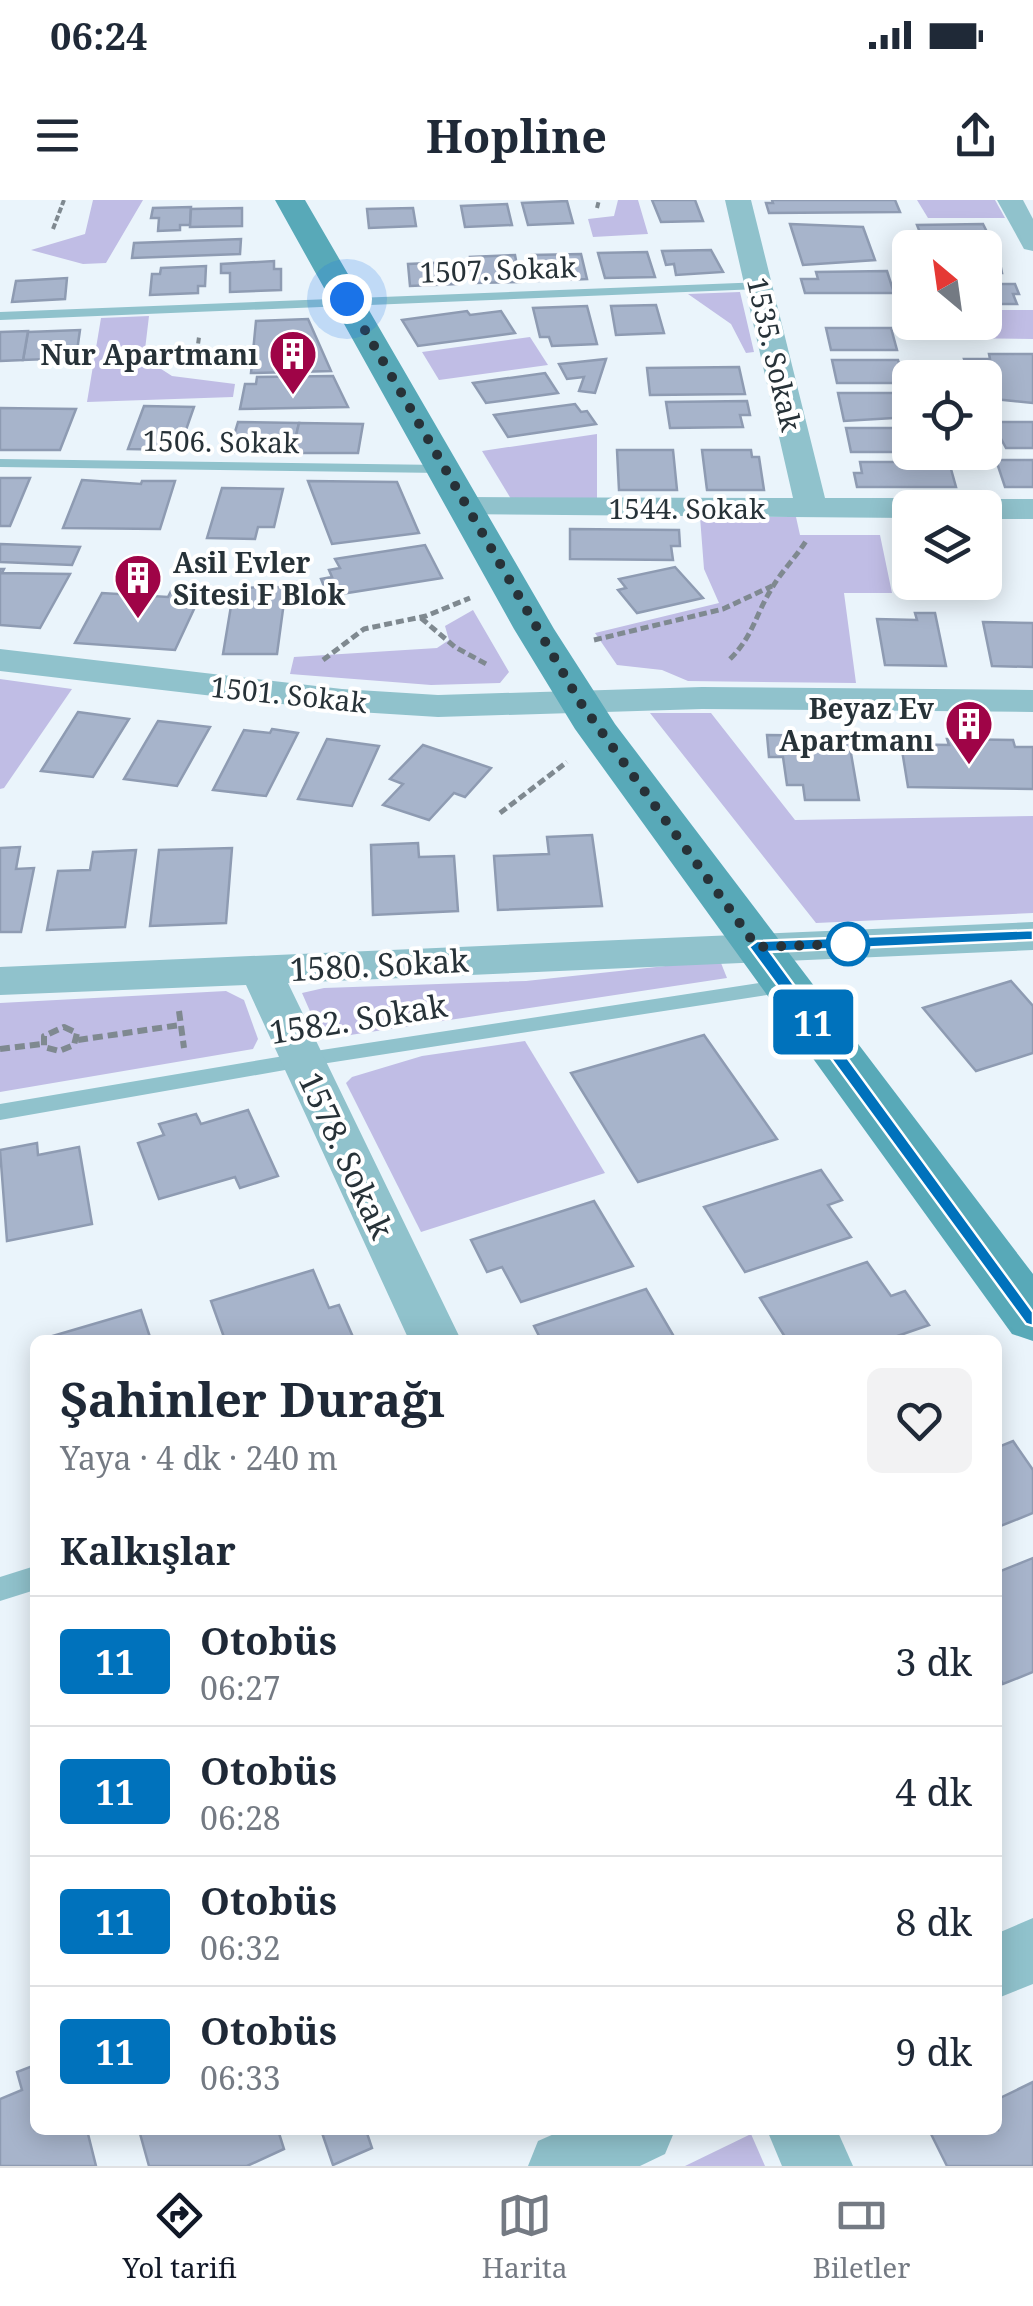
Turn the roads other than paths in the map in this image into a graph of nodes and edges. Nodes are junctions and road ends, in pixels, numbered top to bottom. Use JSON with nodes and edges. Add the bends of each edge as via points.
{"nodes":[{"id":1,"x":290,"y":200,"type":"edge"},
{"id":2,"x":738,"y":200,"type":"edge"},
{"id":3,"x":1010,"y":200,"type":"edge"},
{"id":4,"x":1033,"y":244,"type":"edge"},
{"id":5,"x":758,"y":285,"type":"junction"},
{"id":6,"x":347,"y":299,"type":"junction"},
{"id":7,"x":0,"y":316,"type":"edge"},
{"id":8,"x":0,"y":463,"type":"edge"},
{"id":9,"x":442,"y":470,"type":"junction"},
{"id":10,"x":464,"y":507,"type":"junction"},
{"id":11,"x":1002,"y":509,"type":"edge"},
{"id":12,"x":1033,"y":509,"type":"edge"},
{"id":13,"x":892,"y":510,"type":"edge"},
{"id":14,"x":812,"y":520,"type":"junction"},
{"id":15,"x":0,"y":660,"type":"edge"},
{"id":16,"x":1033,"y":701,"type":"edge"},
{"id":17,"x":580,"y":702,"type":"junction"},
{"id":18,"x":1033,"y":936,"type":"edge"},
{"id":19,"x":772,"y":966,"type":"junction"},
{"id":20,"x":260,"y":969,"type":"junction"},
{"id":21,"x":0,"y":981,"type":"edge"},
{"id":22,"x":302,"y":1060,"type":"junction"},
{"id":23,"x":0,"y":1112,"type":"edge"},
{"id":24,"x":1033,"y":1318,"type":"edge"},
{"id":25,"x":433,"y":1335,"type":"edge"},
{"id":26,"x":30,"y":1580,"type":"edge"},
{"id":27,"x":0,"y":1590,"type":"edge"},
{"id":28,"x":1033,"y":1950,"type":"edge"},
{"id":29,"x":1002,"y":1964,"type":"edge"},
{"id":30,"x":630,"y":2135,"type":"edge"},
{"id":31,"x":803,"y":2135,"type":"edge"},
{"id":32,"x":563,"y":2166,"type":"edge"},
{"id":33,"x":818,"y":2166,"type":"edge"}],
"edges":[{"from":1,"to":6,"type":"street"},
{"from":2,"to":5,"type":"street","name":"1535. Sokak"},
{"from":3,"to":4,"type":"street"},
{"from":5,"to":6,"type":"lane","name":"1507. Sokak"},
{"from":5,"to":14,"type":"street","name":"1535. Sokak"},
{"from":6,"to":7,"type":"lane","name":"1507. Sokak"},
{"from":6,"to":9,"type":"street"},
{"from":8,"to":9,"type":"lane","name":"1506. Sokak"},
{"from":9,"to":10,"type":"street"},
{"from":10,"to":14,"type":"street","name":"1544. Sokak"},
{"from":10,"to":17,"type":"street"},
{"from":11,"to":12,"type":"street"},
{"from":13,"to":14,"type":"street","name":"1544. Sokak"},
{"from":15,"to":17,"type":"street","name":"1501. Sokak","via":[[358,701]]},
{"from":16,"to":17,"type":"street","name":"1501. Sokak"},
{"from":17,"to":19,"type":"street"},
{"from":18,"to":19,"type":"street","name":"1580. Sokak"},
{"from":19,"to":20,"type":"street","name":"1580. Sokak"},
{"from":19,"to":22,"type":"lane","name":"1582. Sokak"},
{"from":19,"to":24,"type":"street"},
{"from":20,"to":21,"type":"street","name":"1580. Sokak"},
{"from":20,"to":22,"type":"street","name":"1578. Sokak"},
{"from":22,"to":23,"type":"lane","name":"1582. Sokak"},
{"from":22,"to":25,"type":"street","name":"1578. Sokak"},
{"from":26,"to":27,"type":"lane"},
{"from":28,"to":29,"type":"street"},
{"from":30,"to":32,"type":"street"},
{"from":31,"to":33,"type":"street"}]}
